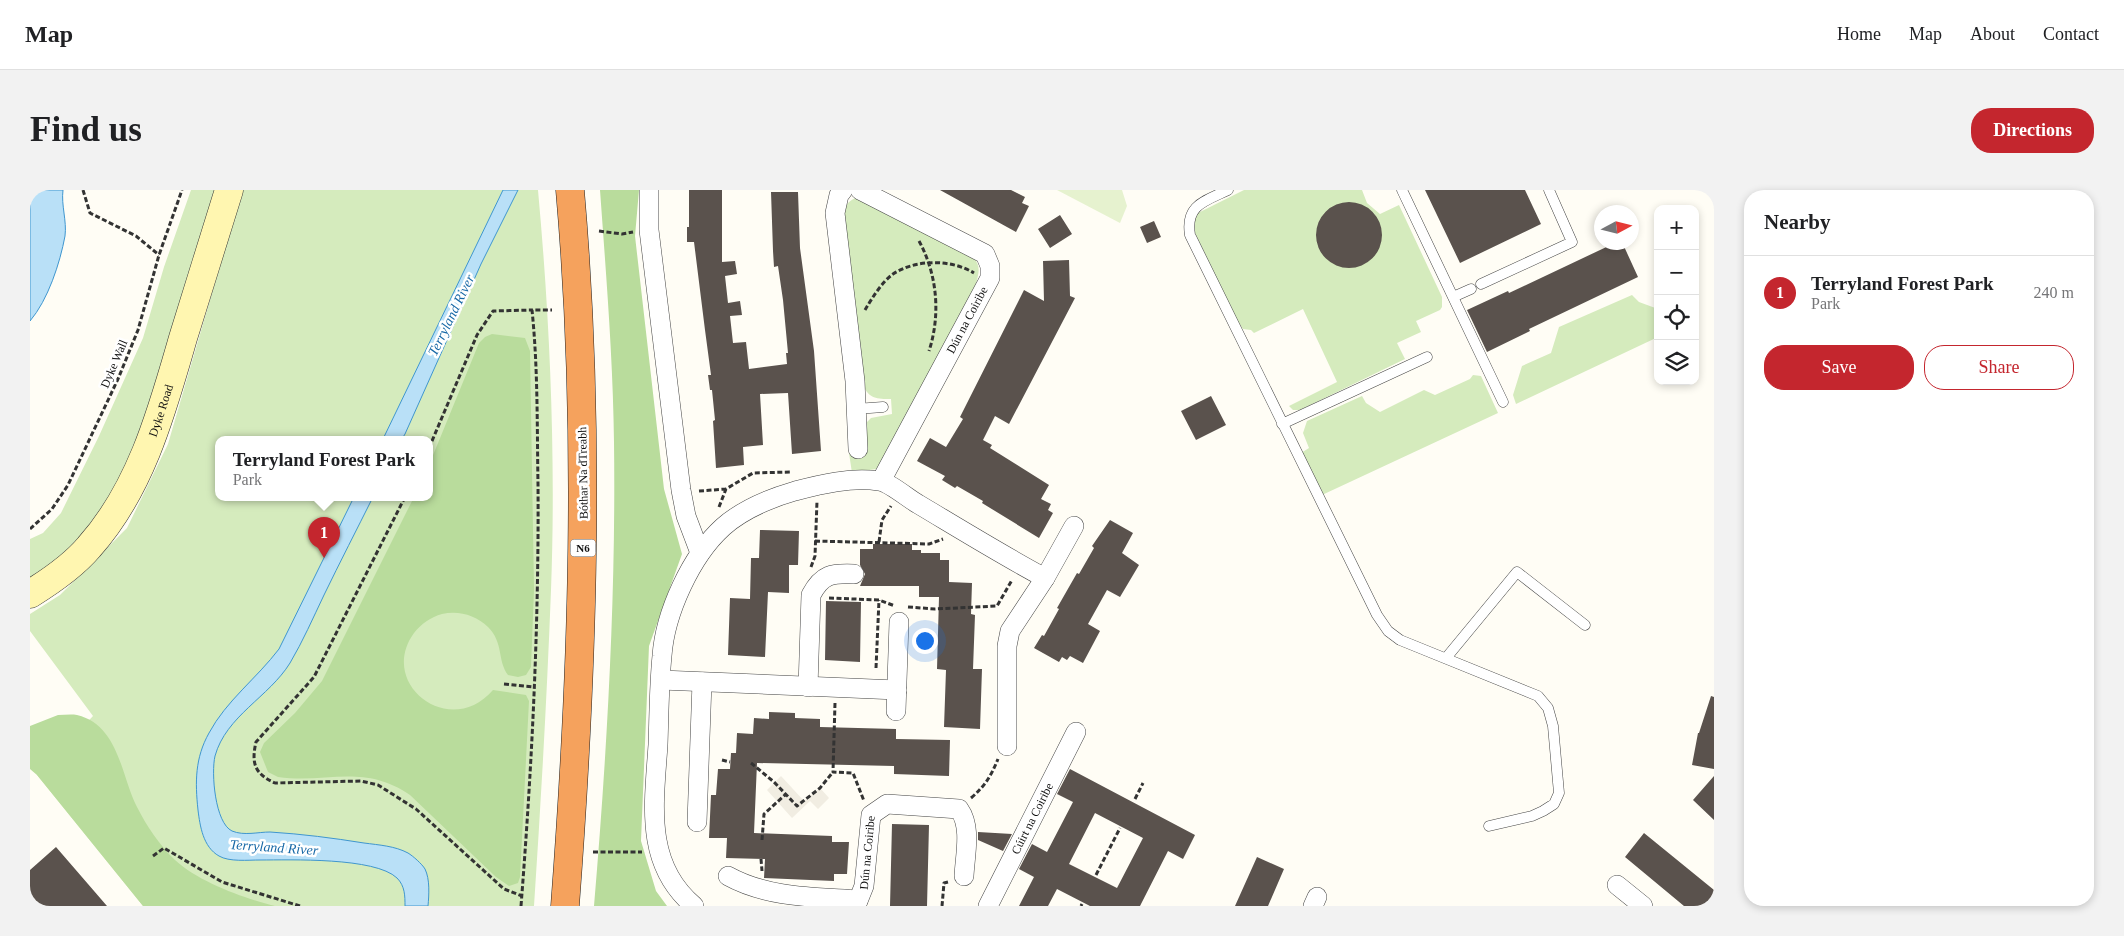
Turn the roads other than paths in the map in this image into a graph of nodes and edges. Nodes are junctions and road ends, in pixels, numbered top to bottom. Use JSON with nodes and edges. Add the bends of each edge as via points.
{"nodes":[{"id":1,"x":229,"y":190,"type":"edge"},
{"id":2,"x":570,"y":190,"type":"edge"},
{"id":3,"x":649,"y":190,"type":"edge"},
{"id":4,"x":843,"y":190,"type":"edge"},
{"id":5,"x":860,"y":190,"type":"edge"},
{"id":6,"x":1228,"y":190,"type":"edge"},
{"id":7,"x":1402,"y":190,"type":"edge"},
{"id":8,"x":1549,"y":190,"type":"edge"},
{"id":9,"x":1481,"y":284,"type":"dead end"},
{"id":10,"x":1471,"y":288,"type":"dead end"},
{"id":11,"x":1454,"y":296,"type":"junction"},
{"id":12,"x":1427,"y":357,"type":"dead end"},
{"id":13,"x":1503,"y":402,"type":"dead end"},
{"id":14,"x":883,"y":407,"type":"dead end"},
{"id":15,"x":856,"y":408,"type":"junction"},
{"id":16,"x":1282,"y":424,"type":"junction"},
{"id":17,"x":858,"y":448,"type":"dead end"},
{"id":18,"x":880,"y":481,"type":"junction"},
{"id":19,"x":1074,"y":526,"type":"dead end"},
{"id":20,"x":700,"y":553,"type":"junction"},
{"id":21,"x":854,"y":574,"type":"dead end"},
{"id":22,"x":1045,"y":578,"type":"junction"},
{"id":23,"x":30,"y":594,"type":"edge"},
{"id":24,"x":899,"y":622,"type":"dead end"},
{"id":25,"x":1584,"y":625,"type":"dead end"},
{"id":26,"x":1446,"y":658,"type":"junction"},
{"id":27,"x":661,"y":680,"type":"junction"},
{"id":28,"x":702,"y":682,"type":"junction"},
{"id":29,"x":808,"y":687,"type":"junction"},
{"id":30,"x":897,"y":690,"type":"junction"},
{"id":31,"x":896,"y":711,"type":"dead end"},
{"id":32,"x":1076,"y":732,"type":"dead end"},
{"id":33,"x":1007,"y":746,"type":"road end"},
{"id":34,"x":697,"y":822,"type":"dead end"},
{"id":35,"x":1489,"y":826,"type":"dead end"},
{"id":36,"x":728,"y":876,"type":"dead end"},
{"id":37,"x":964,"y":876,"type":"road end"},
{"id":38,"x":1617,"y":885,"type":"dead end"},
{"id":39,"x":857,"y":903,"type":"edge"},
{"id":40,"x":565,"y":906,"type":"edge"},
{"id":41,"x":694,"y":906,"type":"edge"},
{"id":42,"x":988,"y":906,"type":"edge"},
{"id":43,"x":1643,"y":906,"type":"edge"}],
"edges":[{"from":1,"to":23,"type":"street","name":"Dyke Road","via":[[163,406],[141,464],[108,524],[89,548]]},
{"from":2,"to":40,"type":"highway","name":"Bóthar Na dTreabh","number":"N6","via":[[581,370],[584,495],[578,711]]},
{"from":3,"to":20,"type":"street","via":[[649,230],[682,495]]},
{"from":4,"to":15,"type":"street","via":[[835,213]]},
{"from":5,"to":18,"type":"street","name":"Dún na Coiribe","via":[[985,254],[990,266],[988,282]]},
{"from":6,"to":16,"type":"lane","via":[[1192,211],[1188,222],[1190,235]]},
{"from":7,"to":11,"type":"lane"},
{"from":8,"to":9,"type":"lane","via":[[1572,242]]},
{"from":10,"to":11,"type":"lane"},
{"from":11,"to":13,"type":"lane"},
{"from":12,"to":16,"type":"lane"},
{"from":14,"to":15,"type":"lane"},
{"from":15,"to":17,"type":"street"},
{"from":16,"to":26,"type":"lane","via":[[1388,631],[1400,640]]},
{"from":18,"to":20,"type":"street","via":[[848,481],[782,495],[737,517],[723,527]]},
{"from":18,"to":22,"type":"street"},
{"from":19,"to":22,"type":"street"},
{"from":20,"to":27,"type":"street","via":[[677,596],[666,628]]},
{"from":21,"to":29,"type":"street","via":[[826,576],[811,595]]},
{"from":22,"to":33,"type":"street","via":[[1010,631],[1007,646]]},
{"from":24,"to":30,"type":"street"},
{"from":25,"to":26,"type":"lane","via":[[1517,572]]},
{"from":26,"to":35,"type":"lane","via":[[1538,696],[1548,708],[1553,726],[1559,793],[1554,804],[1532,816]]},
{"from":27,"to":28,"type":"street"},
{"from":27,"to":41,"type":"street","via":[[656,837],[661,862],[670,879]]},
{"from":28,"to":29,"type":"street"},
{"from":28,"to":34,"type":"street"},
{"from":29,"to":30,"type":"street"},
{"from":30,"to":31,"type":"street"},
{"from":32,"to":42,"type":"street","name":"Cúirt na Coiribe"},
{"from":36,"to":39,"type":"street","name":"Dún na Coiribe","via":[[771,891]]},
{"from":37,"to":39,"type":"street","name":"Dún na Coiribe","via":[[966,830],[959,808],[887,804],[871,815],[864,886]]},
{"from":38,"to":43,"type":"street"}]}
